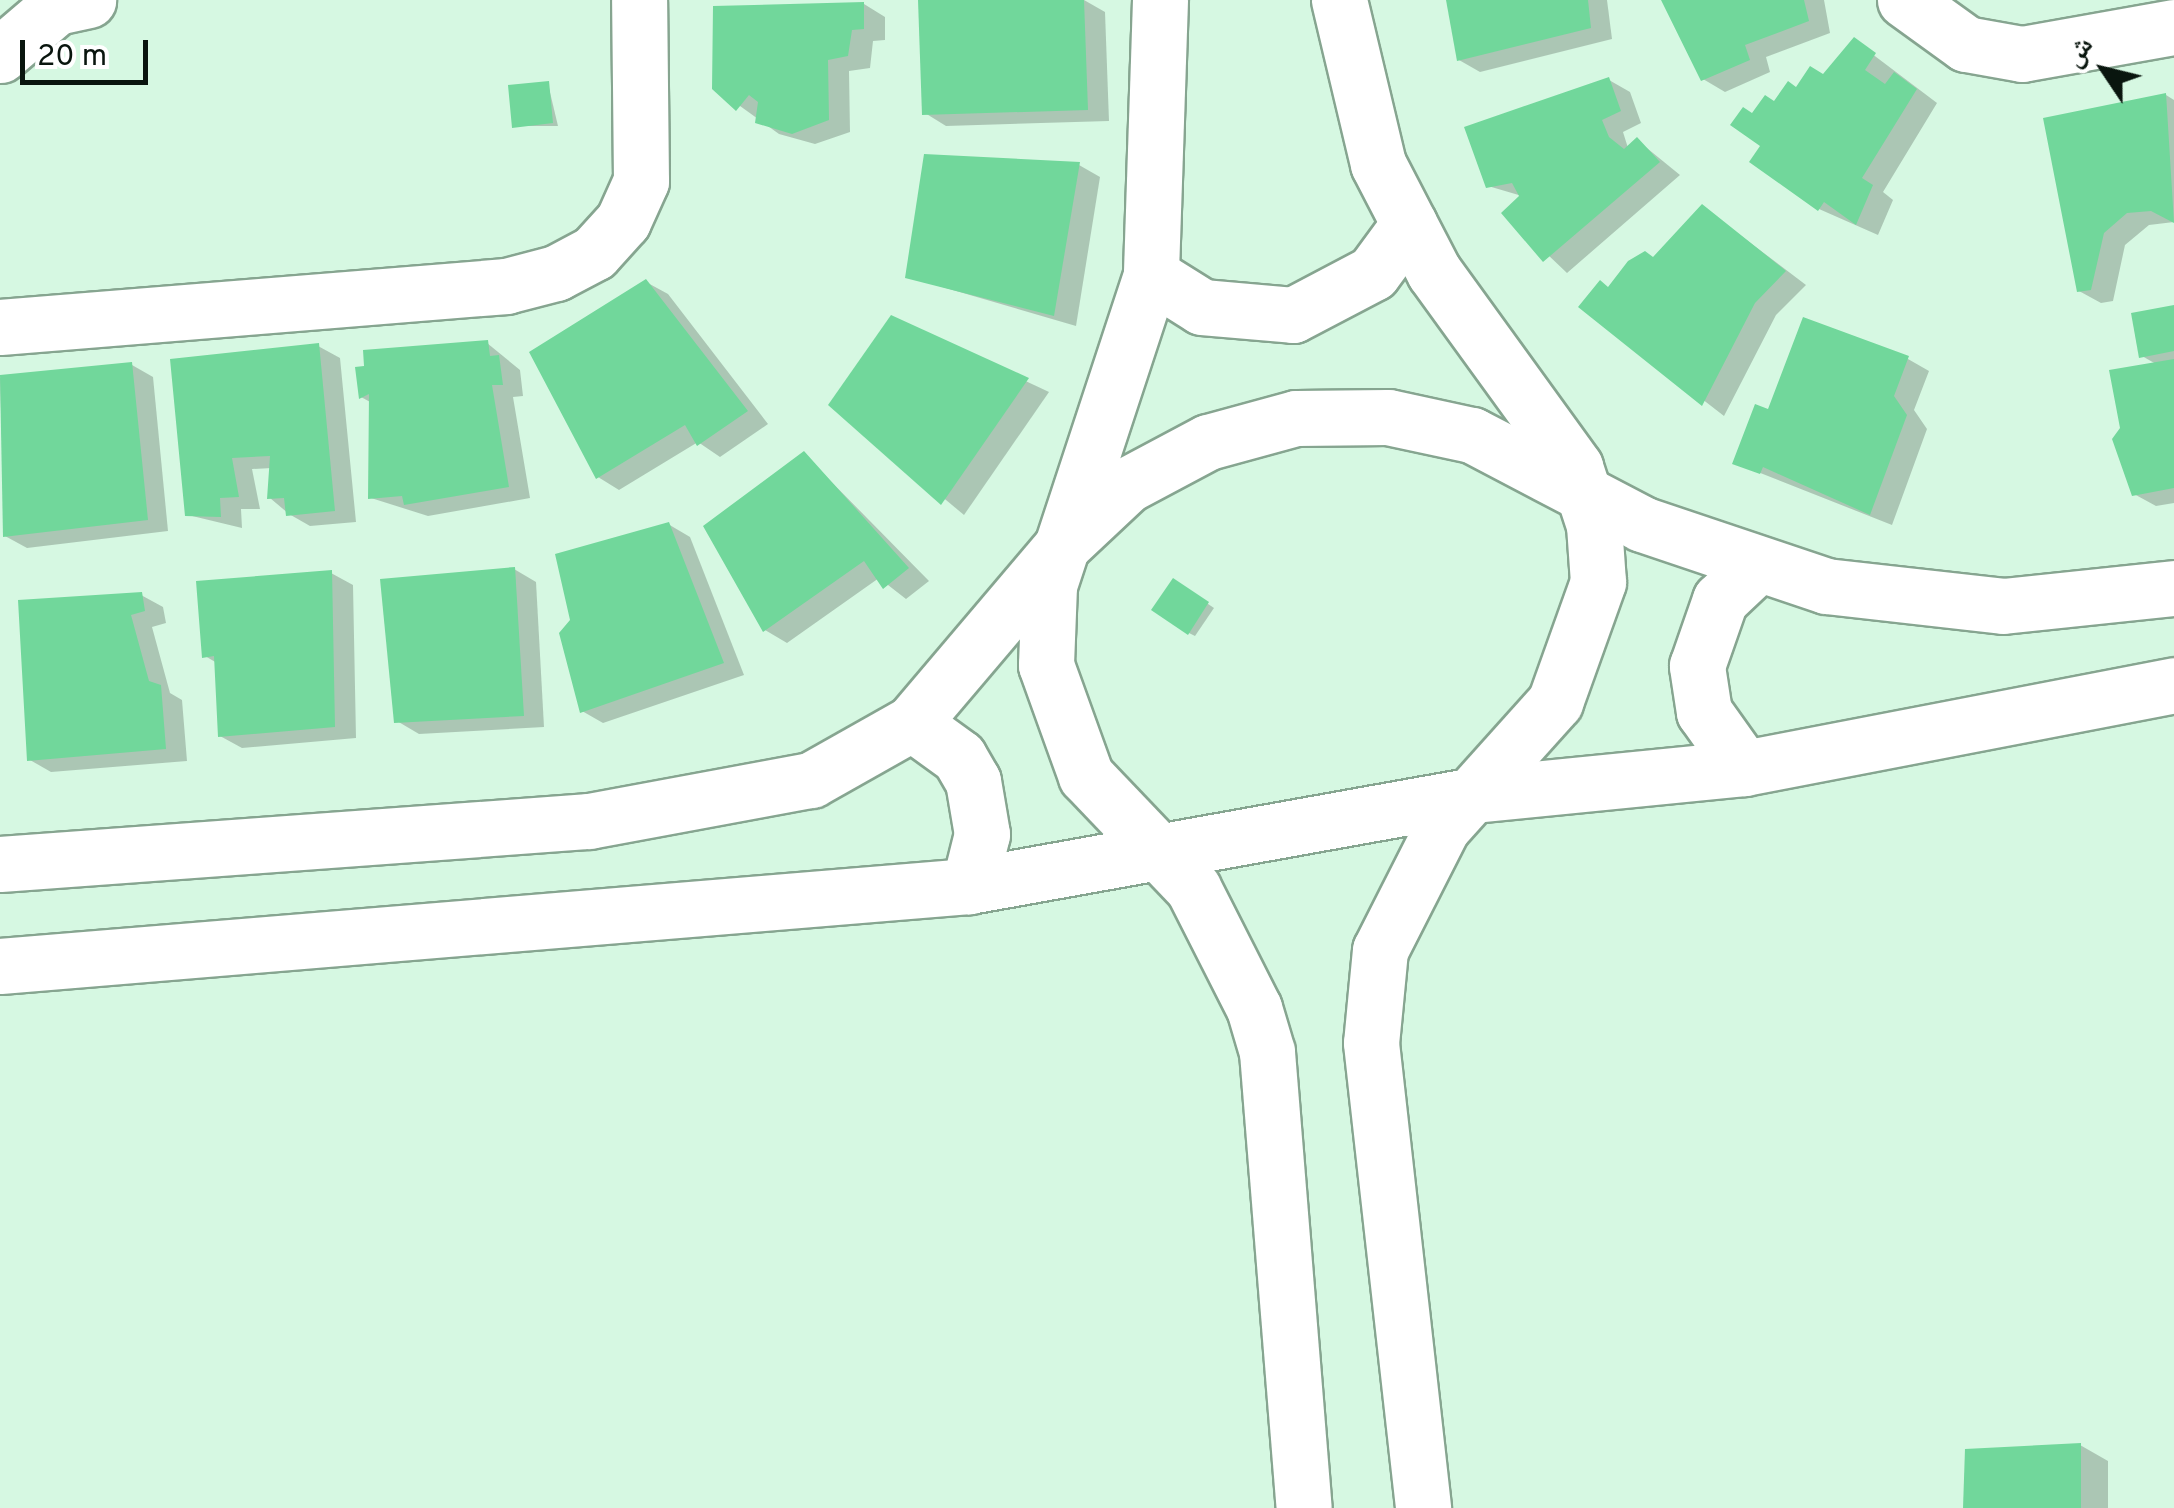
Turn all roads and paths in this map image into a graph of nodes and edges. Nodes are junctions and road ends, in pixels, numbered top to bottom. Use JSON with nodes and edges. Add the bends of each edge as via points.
{"nodes":[{"id":1,"x":88,"y":0,"type":"edge"},
{"id":2,"x":639,"y":0,"type":"edge"},
{"id":3,"x":1160,"y":0,"type":"edge"},
{"id":4,"x":1339,"y":0,"type":"edge"},
{"id":5,"x":1905,"y":0,"type":"edge"},
{"id":6,"x":2174,"y":27,"type":"edge"},
{"id":7,"x":0,"y":55,"type":"edge"},
{"id":8,"x":1409,"y":224,"type":"junction"},
{"id":9,"x":1151,"y":275,"type":"junction"},
{"id":10,"x":0,"y":327,"type":"edge"},
{"id":11,"x":1584,"y":494,"type":"junction"},
{"id":12,"x":1060,"y":548,"type":"junction"},
{"id":13,"x":1754,"y":568,"type":"junction"},
{"id":14,"x":2174,"y":588,"type":"edge"},
{"id":15,"x":2174,"y":685,"type":"edge"},
{"id":16,"x":912,"y":723,"type":"junction"},
{"id":17,"x":1744,"y":768,"type":"junction"},
{"id":18,"x":1474,"y":795,"type":"junction"},
{"id":19,"x":1165,"y":853,"type":"junction"},
{"id":20,"x":0,"y":864,"type":"edge"},
{"id":21,"x":970,"y":886,"type":"junction"},
{"id":22,"x":0,"y":966,"type":"edge"},
{"id":23,"x":1304,"y":1508,"type":"edge"},
{"id":24,"x":1423,"y":1508,"type":"edge"}],
"edges":[{"from":1,"to":7,"type":"street","via":[[56,7]]},
{"from":2,"to":10,"type":"street","via":[[641,182],[624,221],[568,266],[506,286]]},
{"from":3,"to":9,"type":"street"},
{"from":4,"to":8,"type":"street","via":[[1378,164]]},
{"from":5,"to":6,"type":"street","via":[[1966,44],[2022,54]]},
{"from":8,"to":9,"type":"street","via":[[1373,273],[1292,315],[1202,307]]},
{"from":8,"to":11,"type":"street","via":[[1575,467]]},
{"from":9,"to":12,"type":"street","via":[[1130,360]]},
{"from":11,"to":12,"type":"street","via":[[1511,450],[1431,423],[1296,418],[1166,461]]},
{"from":11,"to":13,"type":"street"},
{"from":11,"to":18,"type":"street","via":[[1598,582],[1581,647],[1554,702]]},
{"from":12,"to":16,"type":"street"},
{"from":12,"to":19,"type":"street","via":[[1045,625],[1053,704],[1086,776]]},
{"from":13,"to":14,"type":"street","via":[[1946,603],[2060,604]]},
{"from":13,"to":17,"type":"street","via":[[1708,620],[1697,666],[1704,712]]},
{"from":15,"to":17,"type":"street"},
{"from":16,"to":20,"type":"street","via":[[811,780],[590,821]]},
{"from":16,"to":21,"type":"street","via":[[959,757],[972,781],[982,834]]},
{"from":17,"to":18,"type":"street"},
{"from":18,"to":19,"type":"street"},
{"from":18,"to":24,"type":"street","via":[[1442,828],[1394,907],[1372,996]]},
{"from":19,"to":21,"type":"street"},
{"from":19,"to":23,"type":"street","via":[[1217,926],[1267,1052]]},
{"from":21,"to":22,"type":"street"}]}
